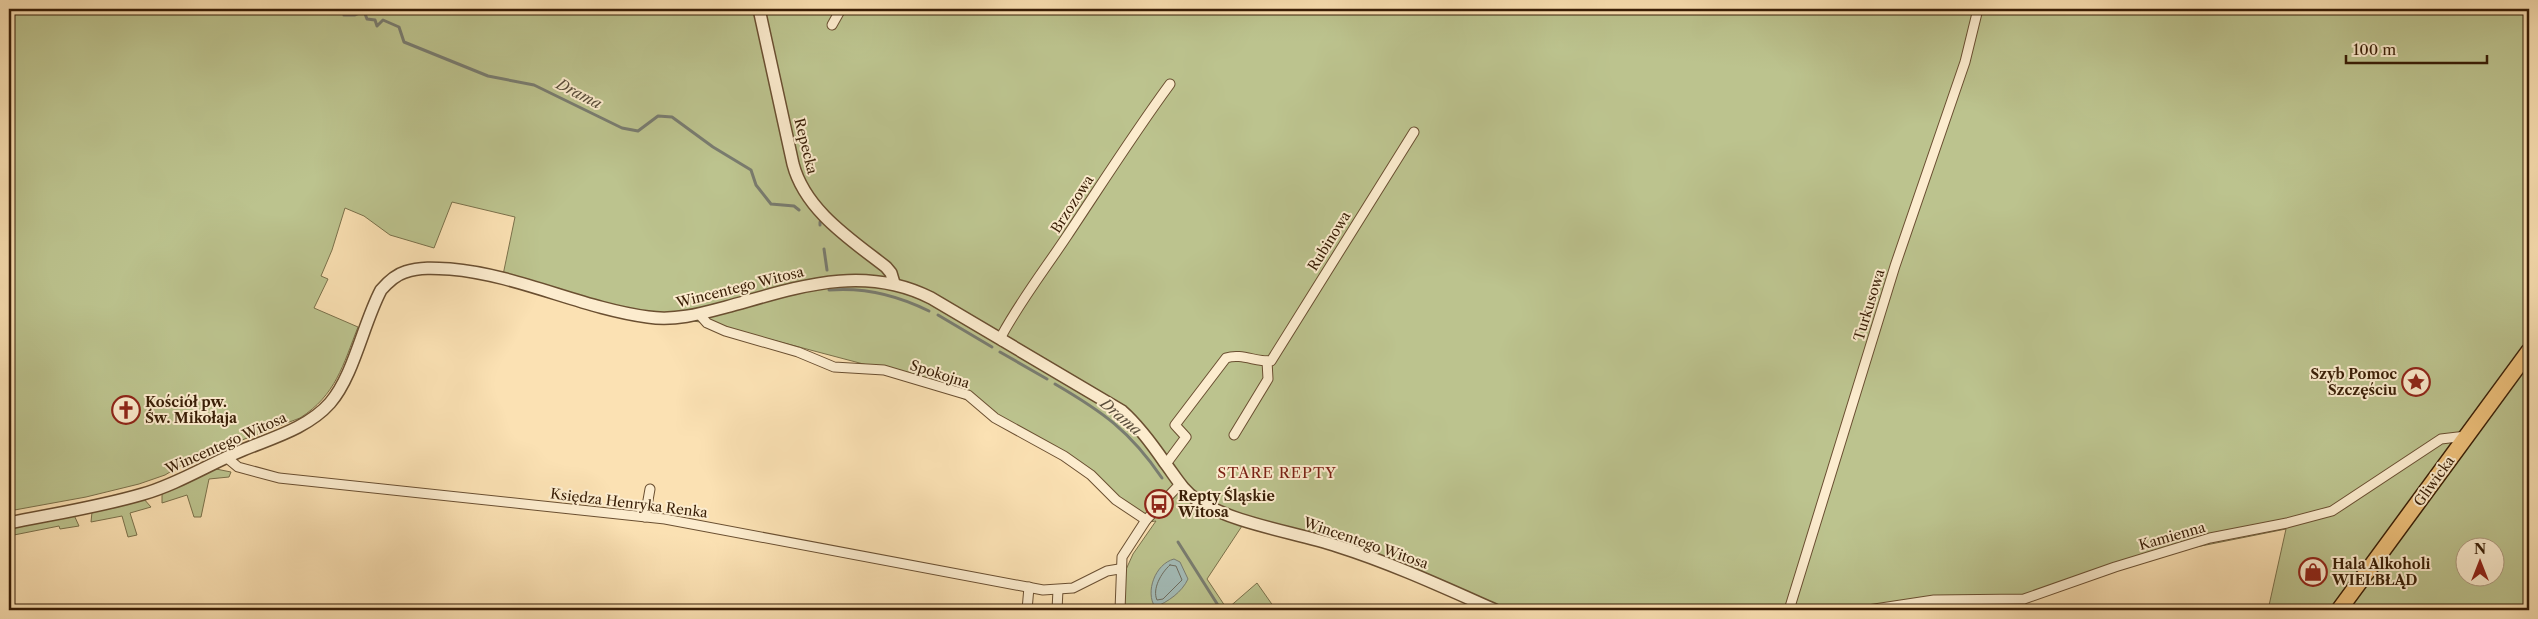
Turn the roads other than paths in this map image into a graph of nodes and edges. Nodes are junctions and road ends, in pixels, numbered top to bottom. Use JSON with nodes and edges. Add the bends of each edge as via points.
{"nodes":[{"id":1,"x":759,"y":9,"type":"edge"},
{"id":2,"x":841,"y":9,"type":"edge"},
{"id":3,"x":1978,"y":9,"type":"edge"},
{"id":4,"x":832,"y":25,"type":"dead end"},
{"id":5,"x":1170,"y":84,"type":"dead end"},
{"id":6,"x":1414,"y":132,"type":"dead end"},
{"id":7,"x":894,"y":283,"type":"junction"},
{"id":8,"x":699,"y":314,"type":"junction"},
{"id":9,"x":1002,"y":341,"type":"junction"},
{"id":10,"x":2529,"y":351,"type":"edge"},
{"id":11,"x":1267,"y":361,"type":"junction"},
{"id":12,"x":1234,"y":436,"type":"dead end"},
{"id":13,"x":2467,"y":436,"type":"junction"},
{"id":14,"x":226,"y":457,"type":"junction"},
{"id":15,"x":1166,"y":464,"type":"junction"},
{"id":16,"x":1180,"y":484,"type":"junction"},
{"id":17,"x":650,"y":490,"type":"dead end"},
{"id":18,"x":645,"y":517,"type":"junction"},
{"id":19,"x":1146,"y":520,"type":"junction"},
{"id":20,"x":9,"y":523,"type":"edge"},
{"id":21,"x":1120,"y":570,"type":"junction"},
{"id":22,"x":1029,"y":588,"type":"junction"},
{"id":23,"x":1058,"y":590,"type":"junction"},
{"id":24,"x":1027,"y":610,"type":"edge"},
{"id":25,"x":1057,"y":610,"type":"edge"},
{"id":26,"x":1120,"y":610,"type":"edge"},
{"id":27,"x":1495,"y":610,"type":"edge"},
{"id":28,"x":1789,"y":610,"type":"edge"},
{"id":29,"x":1868,"y":610,"type":"edge"},
{"id":30,"x":2339,"y":610,"type":"edge"}],
"edges":[{"from":1,"to":7,"type":"street","name":"Repecka","via":[[793,164],[801,187],[806,197],[836,227],[886,267]]},
{"from":2,"to":4,"type":"street"},
{"from":3,"to":28,"type":"street","name":"Turkusowa","via":[[1965,62],[1895,266]]},
{"from":5,"to":9,"type":"street","name":"Brzozowa","via":[[1020,302],[1002,335]]},
{"from":6,"to":11,"type":"street","name":"Rubinowa","via":[[1272,361]]},
{"from":7,"to":8,"type":"street","name":"Wincentego Witosa","via":[[839,281],[805,286]]},
{"from":7,"to":9,"type":"street","name":"Wincentego Witosa","via":[[931,298]]},
{"from":8,"to":14,"type":"street","name":"Wincentego Witosa","via":[[666,318],[627,314],[548,290],[472,272],[424,268],[406,272],[391,279],[381,290],[343,383],[328,405],[300,426]]},
{"from":8,"to":19,"type":"street","name":"Spokojna","via":[[707,323],[725,331],[798,352],[834,367],[884,370],[968,395],[995,418],[1064,456],[1091,475],[1116,500]]},
{"from":9,"to":15,"type":"street","name":"Wincentego Witosa","via":[[1122,411]]},
{"from":10,"to":13,"type":"main road","name":"Gliwicka"},
{"from":11,"to":12,"type":"street","via":[[1268,379]]},
{"from":11,"to":15,"type":"street","via":[[1233,356],[1226,358],[1175,425],[1186,438]]},
{"from":13,"to":29,"type":"street","name":"Kamienna","via":[[2441,439],[2332,511],[2210,538],[2024,599],[1934,600]]},
{"from":13,"to":30,"type":"main road","name":"Gliwicka"},
{"from":14,"to":18,"type":"street","name":"Księdza Henryka Renka","via":[[238,467],[279,478]]},
{"from":14,"to":20,"type":"street","name":"Wincentego Witosa","via":[[143,494]]},
{"from":15,"to":16,"type":"street","name":"Wincentego Witosa"},
{"from":16,"to":19,"type":"street"},
{"from":16,"to":27,"type":"street","name":"Wincentego Witosa","via":[[1210,507],[1338,546]]},
{"from":17,"to":18,"type":"street"},
{"from":18,"to":22,"type":"street","name":"Księdza Henryka Renka","via":[[704,525]]},
{"from":19,"to":21,"type":"street","via":[[1127,546]]},
{"from":21,"to":23,"type":"street","name":"Księdza Henryka Renka","via":[[1107,571],[1073,588]]},
{"from":21,"to":26,"type":"street"},
{"from":22,"to":23,"type":"street","name":"Księdza Henryka Renka"},
{"from":22,"to":24,"type":"street"},
{"from":23,"to":25,"type":"street"}]}
